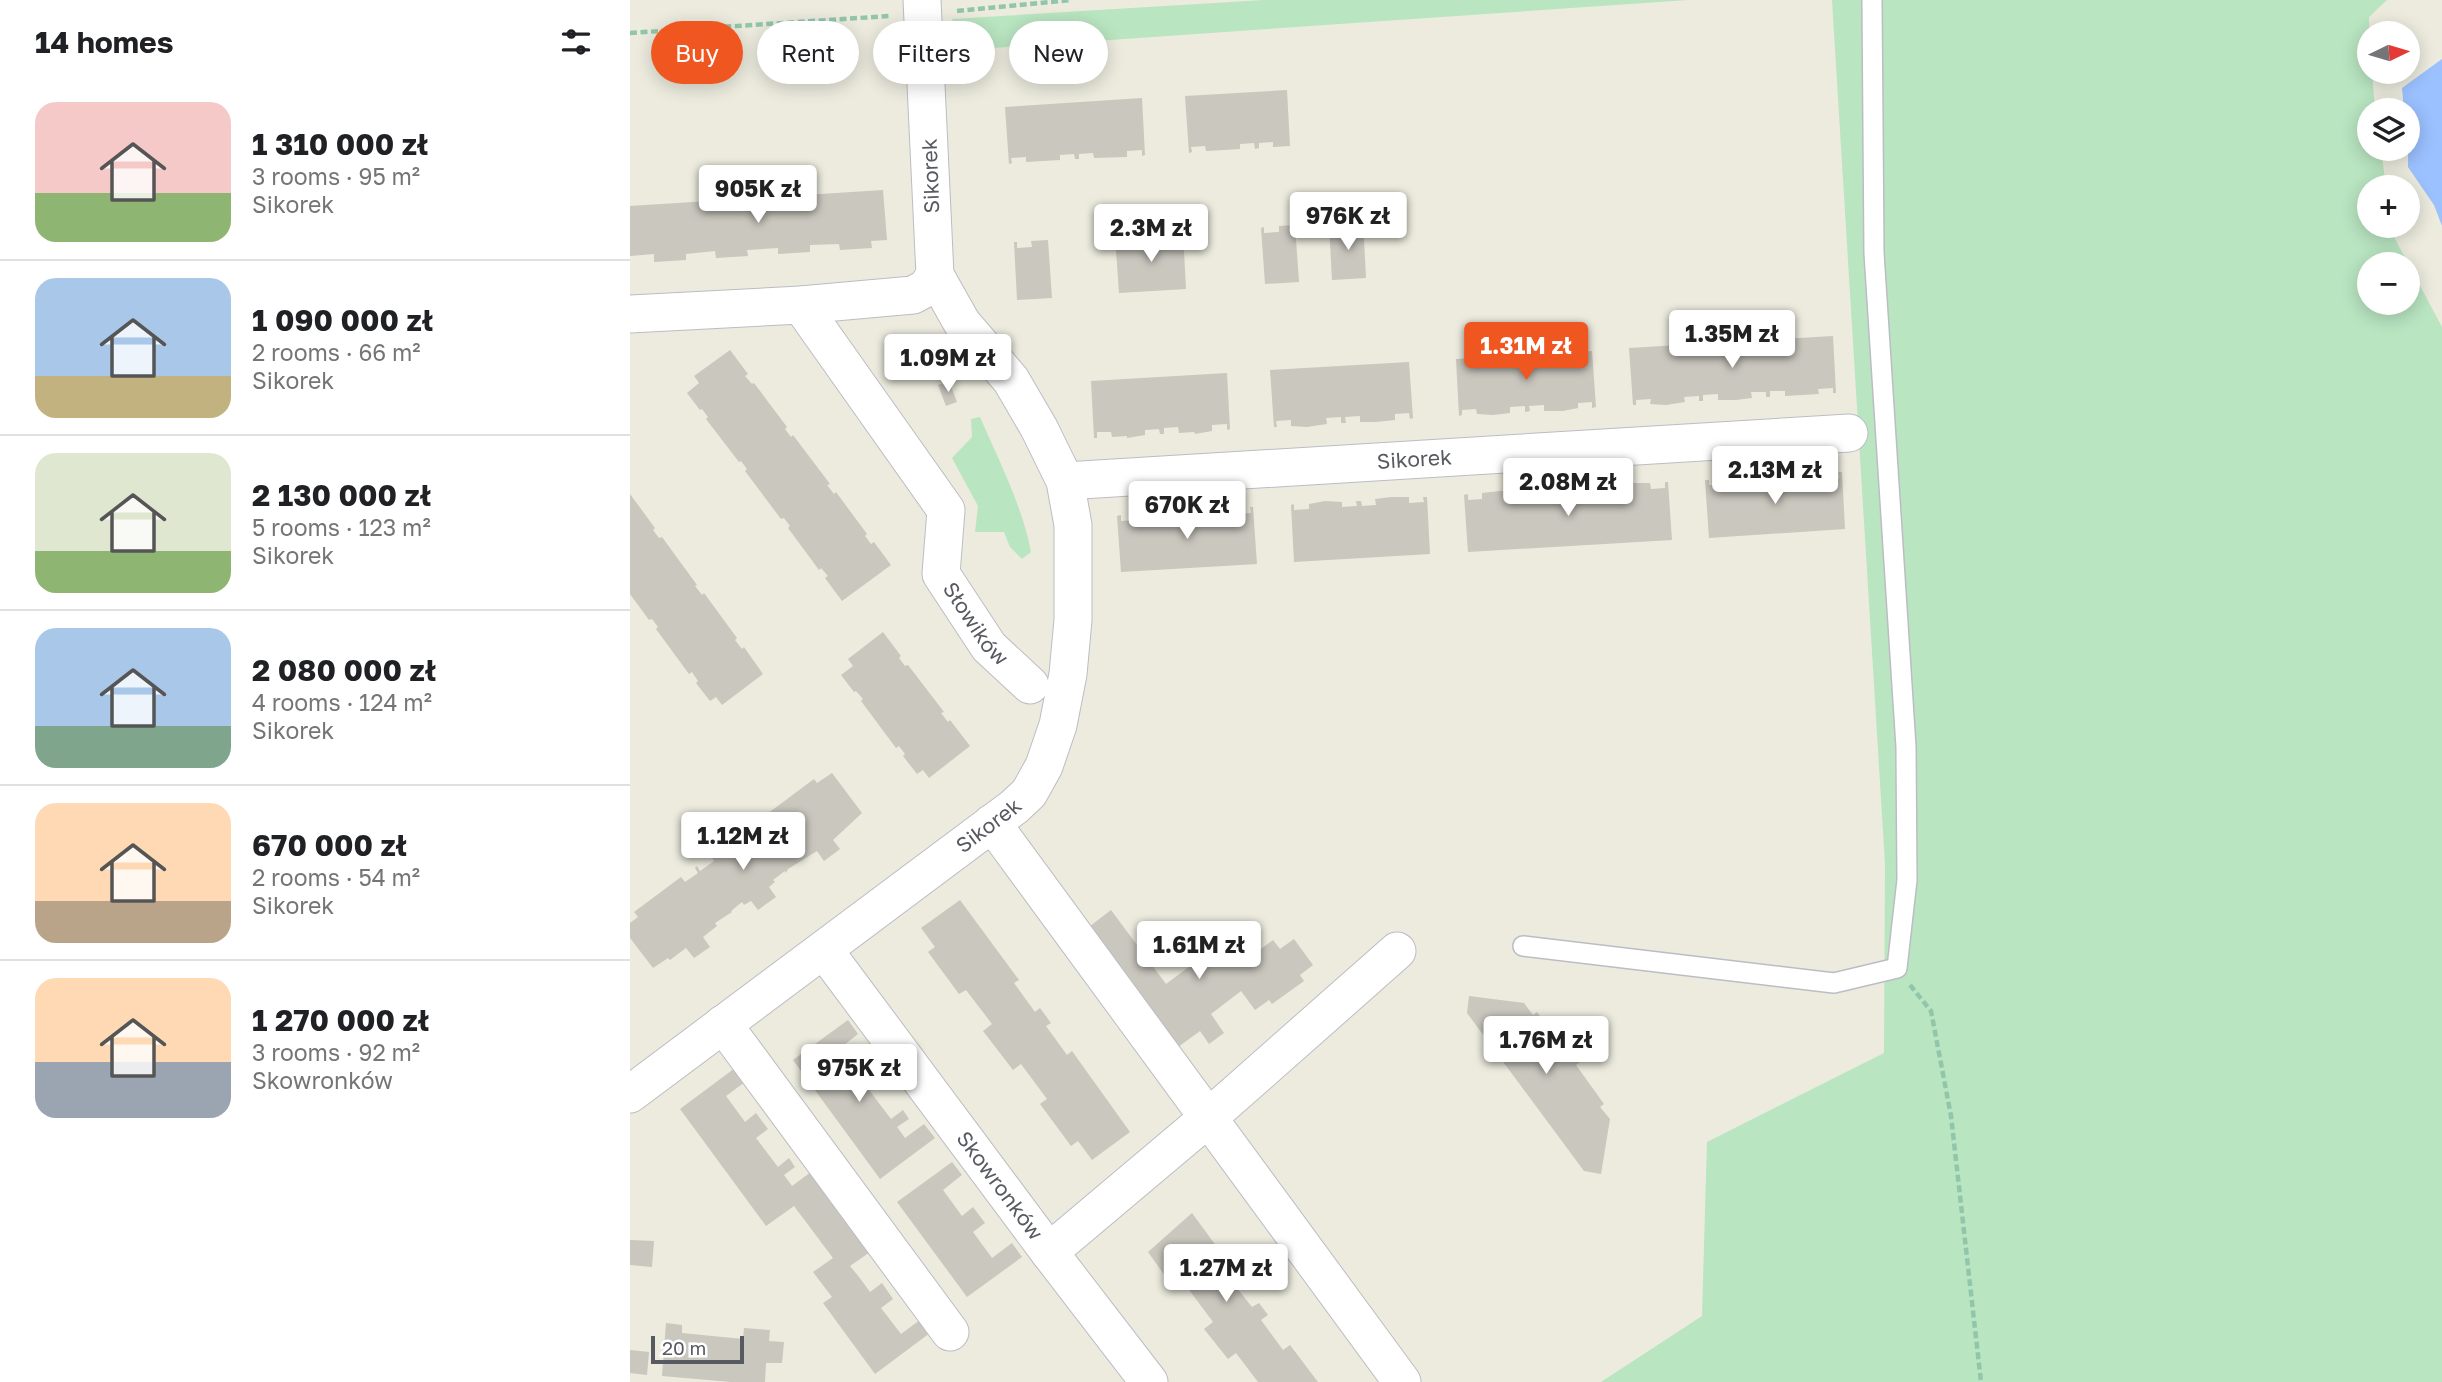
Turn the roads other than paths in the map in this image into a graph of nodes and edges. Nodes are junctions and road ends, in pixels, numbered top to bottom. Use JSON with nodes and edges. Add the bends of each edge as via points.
{"nodes":[{"id":1,"x":1872,"y":0,"type":"edge"},
{"id":2,"x":923,"y":7,"type":"edge"},
{"id":3,"x":936,"y":275,"type":"junction"},
{"id":4,"x":801,"y":305,"type":"junction"},
{"id":5,"x":630,"y":314,"type":"edge"},
{"id":6,"x":1849,"y":433,"type":"dead end"},
{"id":7,"x":1065,"y":481,"type":"junction"},
{"id":8,"x":1030,"y":685,"type":"dead end"},
{"id":9,"x":992,"y":823,"type":"junction"},
{"id":10,"x":1523,"y":946,"type":"dead end"},
{"id":11,"x":824,"y":950,"type":"junction"},
{"id":12,"x":1397,"y":951,"type":"dead end"},
{"id":13,"x":723,"y":1024,"type":"junction"},
{"id":14,"x":630,"y":1094,"type":"edge"},
{"id":15,"x":1208,"y":1118,"type":"junction"},
{"id":16,"x":1049,"y":1252,"type":"junction"},
{"id":17,"x":950,"y":1332,"type":"dead end"},
{"id":18,"x":1149,"y":1382,"type":"edge"},
{"id":19,"x":1402,"y":1382,"type":"edge"}],
"edges":[{"from":1,"to":10,"type":"lane","via":[[1874,253],[1906,747],[1907,880],[1897,968],[1834,983]]},
{"from":2,"to":3,"type":"street","name":"Sikorek"},
{"from":3,"to":4,"type":"street","via":[[913,295]]},
{"from":3,"to":7,"type":"street","name":"Sikorek","via":[[962,323],[1011,380]]},
{"from":4,"to":5,"type":"street"},
{"from":4,"to":8,"type":"street","name":"Słowików","via":[[946,510],[941,574],[989,647]]},
{"from":6,"to":7,"type":"street","name":"Sikorek"},
{"from":7,"to":9,"type":"street","name":"Sikorek","via":[[1073,525],[1073,620],[1058,724],[1029,793]]},
{"from":9,"to":11,"type":"street","name":"Sikorek"},
{"from":9,"to":15,"type":"street"},
{"from":11,"to":13,"type":"street","name":"Sikorek"},
{"from":11,"to":16,"type":"street","name":"Skowronków"},
{"from":12,"to":15,"type":"street","name":"Skowronków"},
{"from":13,"to":14,"type":"street","name":"Sikorek"},
{"from":13,"to":17,"type":"street"},
{"from":15,"to":16,"type":"street","name":"Skowronków"},
{"from":15,"to":19,"type":"street"},
{"from":16,"to":18,"type":"street","name":"Skowronków"}]}
